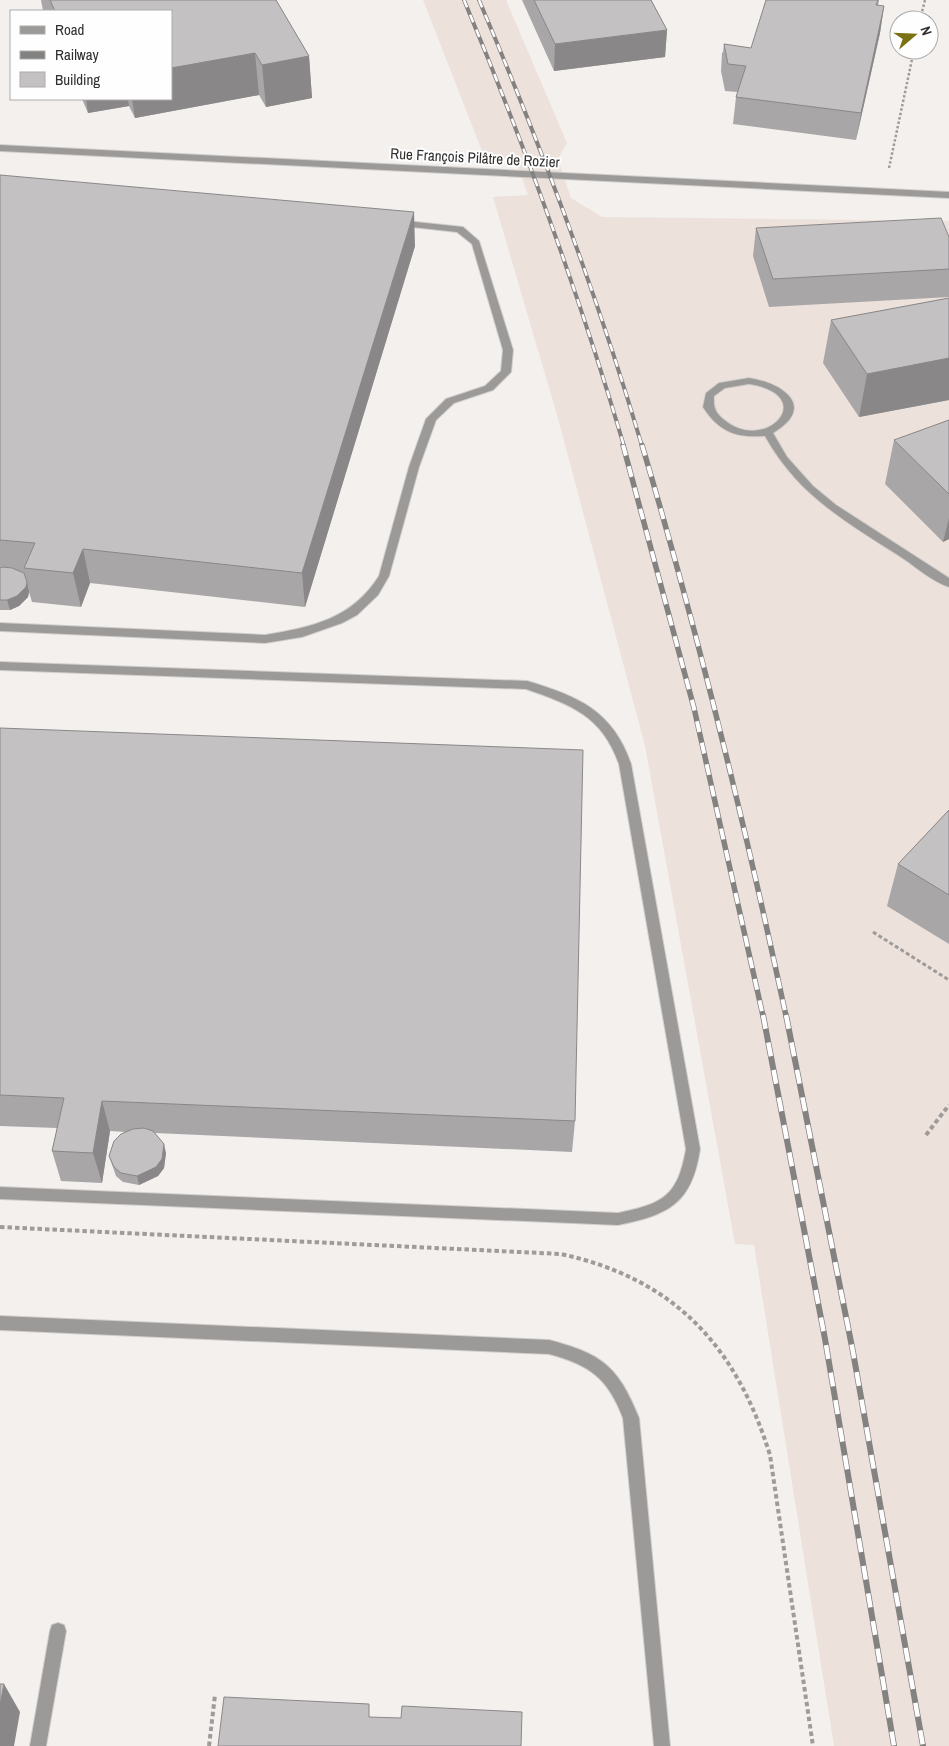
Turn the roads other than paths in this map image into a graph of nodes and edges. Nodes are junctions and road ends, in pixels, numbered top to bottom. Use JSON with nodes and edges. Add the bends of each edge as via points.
{"nodes":[{"id":1,"x":0,"y":148,"type":"edge"},
{"id":2,"x":949,"y":195,"type":"edge"},
{"id":3,"x":381,"y":222,"type":"edge"},
{"id":4,"x":768,"y":431,"type":"junction"},
{"id":5,"x":949,"y":583,"type":"edge"},
{"id":6,"x":0,"y":627,"type":"edge"},
{"id":7,"x":0,"y":666,"type":"edge"},
{"id":8,"x":0,"y":1193,"type":"edge"},
{"id":9,"x":0,"y":1323,"type":"edge"},
{"id":10,"x":58,"y":1631,"type":"dead end"},
{"id":11,"x":38,"y":1746,"type":"edge"},
{"id":12,"x":662,"y":1746,"type":"edge"}],
"edges":[{"from":1,"to":2,"type":"street","name":"Rue François Pilâtre de Rozier"},
{"from":3,"to":6,"type":"street","via":[[460,229],[468,234],[480,254],[508,350],[506,372],[489,388],[450,401],[431,419],[414,467],[384,576],[364,603],[319,628],[265,639]]},
{"from":4,"to":4,"type":"street","via":[[782,423],[789,410],[788,402],[773,388],[762,383],[736,382],[724,385],[709,397],[709,413],[726,428],[739,432]]},
{"from":4,"to":5,"type":"street","via":[[783,459],[809,488],[832,507]]},
{"from":7,"to":8,"type":"street","via":[[527,685],[583,707],[615,739],[625,764],[693,1149],[688,1179],[674,1199],[637,1216],[618,1219]]},
{"from":9,"to":12,"type":"street","via":[[549,1347],[573,1352],[595,1364],[623,1393],[631,1418]]},
{"from":10,"to":11,"type":"street"}]}
